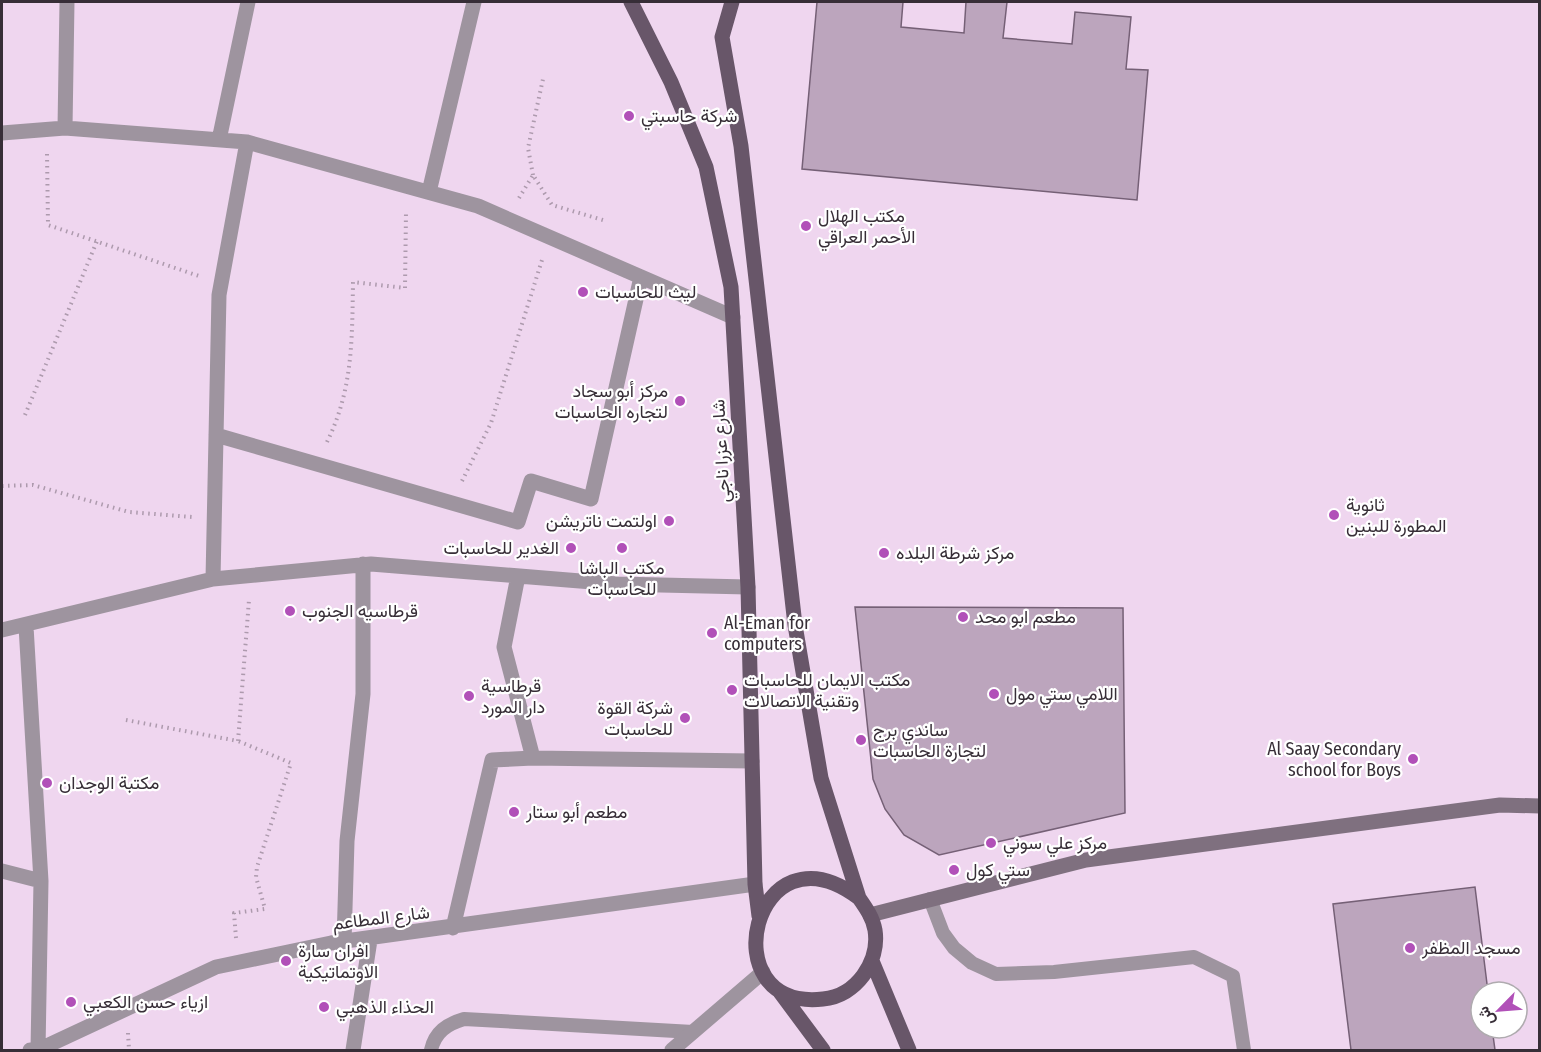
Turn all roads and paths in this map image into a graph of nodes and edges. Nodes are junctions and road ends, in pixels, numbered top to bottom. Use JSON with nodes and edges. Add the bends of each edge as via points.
{"nodes":[{"id":1,"x":67,"y":2,"type":"edge"},
{"id":2,"x":248,"y":2,"type":"edge"},
{"id":3,"x":474,"y":2,"type":"edge"},
{"id":4,"x":631,"y":2,"type":"edge"},
{"id":5,"x":732,"y":2,"type":"edge"},
{"id":6,"x":543,"y":78,"type":"dead end"},
{"id":7,"x":65,"y":128,"type":"junction"},
{"id":8,"x":47,"y":130,"type":"junction"},
{"id":9,"x":2,"y":133,"type":"edge"},
{"id":10,"x":219,"y":140,"type":"junction"},
{"id":11,"x":248,"y":142,"type":"junction"},
{"id":12,"x":533,"y":175,"type":"junction"},
{"id":13,"x":406,"y":185,"type":"junction"},
{"id":14,"x":429,"y":192,"type":"junction"},
{"id":15,"x":506,"y":219,"type":"junction"},
{"id":16,"x":603,"y":220,"type":"dead end"},
{"id":17,"x":549,"y":238,"type":"junction"},
{"id":18,"x":97,"y":241,"type":"junction"},
{"id":19,"x":641,"y":277,"type":"junction"},
{"id":20,"x":221,"y":283,"type":"junction"},
{"id":21,"x":733,"y":317,"type":"junction"},
{"id":22,"x":25,"y":415,"type":"dead end"},
{"id":23,"x":216,"y":435,"type":"junction"},
{"id":24,"x":316,"y":464,"type":"junction"},
{"id":25,"x":2,"y":486,"type":"edge"},
{"id":26,"x":451,"y":503,"type":"junction"},
{"id":27,"x":214,"y":519,"type":"junction"},
{"id":28,"x":363,"y":564,"type":"junction"},
{"id":29,"x":251,"y":575,"type":"junction"},
{"id":30,"x":518,"y":576,"type":"junction"},
{"id":31,"x":213,"y":579,"type":"junction"},
{"id":32,"x":748,"y":587,"type":"junction"},
{"id":33,"x":26,"y":626,"type":"junction"},
{"id":34,"x":2,"y":630,"type":"edge"},
{"id":35,"x":126,"y":720,"type":"dead end"},
{"id":36,"x":238,"y":741,"type":"junction"},
{"id":37,"x":533,"y":758,"type":"junction"},
{"id":38,"x":752,"y":761,"type":"junction"},
{"id":39,"x":1539,"y":806,"type":"edge"},
{"id":40,"x":2,"y":871,"type":"edge"},
{"id":41,"x":41,"y":881,"type":"junction"},
{"id":42,"x":755,"y":884,"type":"junction"},
{"id":43,"x":859,"y":898,"type":"junction"},
{"id":44,"x":930,"y":899,"type":"junction"},
{"id":45,"x":870,"y":915,"type":"junction"},
{"id":46,"x":759,"y":916,"type":"junction"},
{"id":47,"x":453,"y":928,"type":"junction"},
{"id":48,"x":370,"y":940,"type":"junction"},
{"id":49,"x":344,"y":942,"type":"junction"},
{"id":50,"x":872,"y":961,"type":"junction"},
{"id":51,"x":239,"y":962,"type":"junction"},
{"id":52,"x":764,"y":972,"type":"junction"},
{"id":53,"x":777,"y":987,"type":"junction"},
{"id":54,"x":693,"y":1032,"type":"junction"},
{"id":55,"x":35,"y":1050,"type":"edge"},
{"id":56,"x":353,"y":1050,"type":"edge"},
{"id":57,"x":431,"y":1050,"type":"edge"},
{"id":58,"x":672,"y":1050,"type":"edge"},
{"id":59,"x":823,"y":1050,"type":"edge"},
{"id":60,"x":909,"y":1050,"type":"edge"},
{"id":61,"x":1244,"y":1050,"type":"edge"}],
"edges":[{"from":1,"to":7,"type":"street"},
{"from":2,"to":10,"type":"street"},
{"from":3,"to":14,"type":"street"},
{"from":4,"to":21,"type":"main road","name":"شارع عزرا ناجي","via":[[671,82],[706,167],[731,287]]},
{"from":5,"to":43,"type":"main road","via":[[722,37],[741,146],[795,625],[821,778]]},
{"from":6,"to":12,"type":"path","via":[[528,148]]},
{"from":7,"to":8,"type":"street"},
{"from":7,"to":10,"type":"street"},
{"from":8,"to":9,"type":"street"},
{"from":8,"to":18,"type":"path","via":[[48,225]]},
{"from":10,"to":11,"type":"street"},
{"from":11,"to":13,"type":"street"},
{"from":11,"to":20,"type":"street"},
{"from":12,"to":15,"type":"path"},
{"from":12,"to":16,"type":"path","via":[[552,205]]},
{"from":13,"to":14,"type":"street"},
{"from":13,"to":24,"type":"path","via":[[405,288],[353,282],[352,363],[341,415]]},
{"from":14,"to":15,"type":"street"},
{"from":15,"to":17,"type":"street"},
{"from":17,"to":19,"type":"street"},
{"from":17,"to":26,"type":"path","via":[[491,423]]},
{"from":18,"to":20,"type":"path"},
{"from":18,"to":22,"type":"path"},
{"from":19,"to":21,"type":"street"},
{"from":19,"to":26,"type":"street","via":[[591,499],[531,481],[518,522]]},
{"from":20,"to":23,"type":"street"},
{"from":21,"to":32,"type":"main road","name":"شارع عزرا ناجي"},
{"from":23,"to":24,"type":"street"},
{"from":23,"to":27,"type":"street"},
{"from":24,"to":26,"type":"street"},
{"from":25,"to":27,"type":"path","via":[[33,485],[129,512]]},
{"from":27,"to":31,"type":"street"},
{"from":28,"to":29,"type":"street"},
{"from":28,"to":30,"type":"street"},
{"from":28,"to":49,"type":"street","via":[[363,694],[347,841]]},
{"from":29,"to":31,"type":"street"},
{"from":29,"to":36,"type":"path"},
{"from":30,"to":32,"type":"street","via":[[617,584]]},
{"from":30,"to":37,"type":"street","via":[[504,648]]},
{"from":31,"to":33,"type":"street"},
{"from":32,"to":38,"type":"main road","name":"شارع عزرا ناجي"},
{"from":33,"to":34,"type":"street"},
{"from":33,"to":41,"type":"street"},
{"from":35,"to":36,"type":"path"},
{"from":36,"to":51,"type":"path","via":[[291,763],[257,867],[265,909],[234,913]]},
{"from":37,"to":38,"type":"street"},
{"from":37,"to":47,"type":"street","via":[[492,760]]},
{"from":38,"to":42,"type":"main road","name":"شارع عزرا ناجي"},
{"from":39,"to":44,"type":"street","via":[[1500,805],[1086,860]]},
{"from":40,"to":41,"type":"street"},
{"from":41,"to":55,"type":"street"},
{"from":42,"to":46,"type":"main road","name":"شارع عزرا ناجي"},
{"from":42,"to":47,"type":"street","name":"شارع المطاعم"},
{"from":43,"to":45,"type":"main road"},
{"from":43,"to":46,"type":"main road","via":[[843,886],[824,880],[804,880],[785,886],[769,899]]},
{"from":44,"to":45,"type":"street"},
{"from":44,"to":61,"type":"lane","via":[[954,948],[996,975],[1194,957],[1233,975]]},
{"from":45,"to":50,"type":"main road","via":[[875,945]]},
{"from":46,"to":52,"type":"main road","via":[[754,935],[756,954]]},
{"from":47,"to":48,"type":"street","name":"شارع المطاعم"},
{"from":48,"to":49,"type":"street","name":"شارع المطاعم"},
{"from":48,"to":56,"type":"street"},
{"from":49,"to":51,"type":"street","name":"شارع المطاعم"},
{"from":50,"to":53,"type":"main road","via":[[849,990],[831,998],[794,997]]},
{"from":50,"to":60,"type":"main road"},
{"from":51,"to":55,"type":"street","name":"شارع المطاعم","via":[[216,967]]},
{"from":52,"to":53,"type":"main road"},
{"from":52,"to":54,"type":"street"},
{"from":53,"to":59,"type":"main road"},
{"from":54,"to":57,"type":"lane","via":[[464,1019],[444,1028]]},
{"from":54,"to":58,"type":"street"}]}
